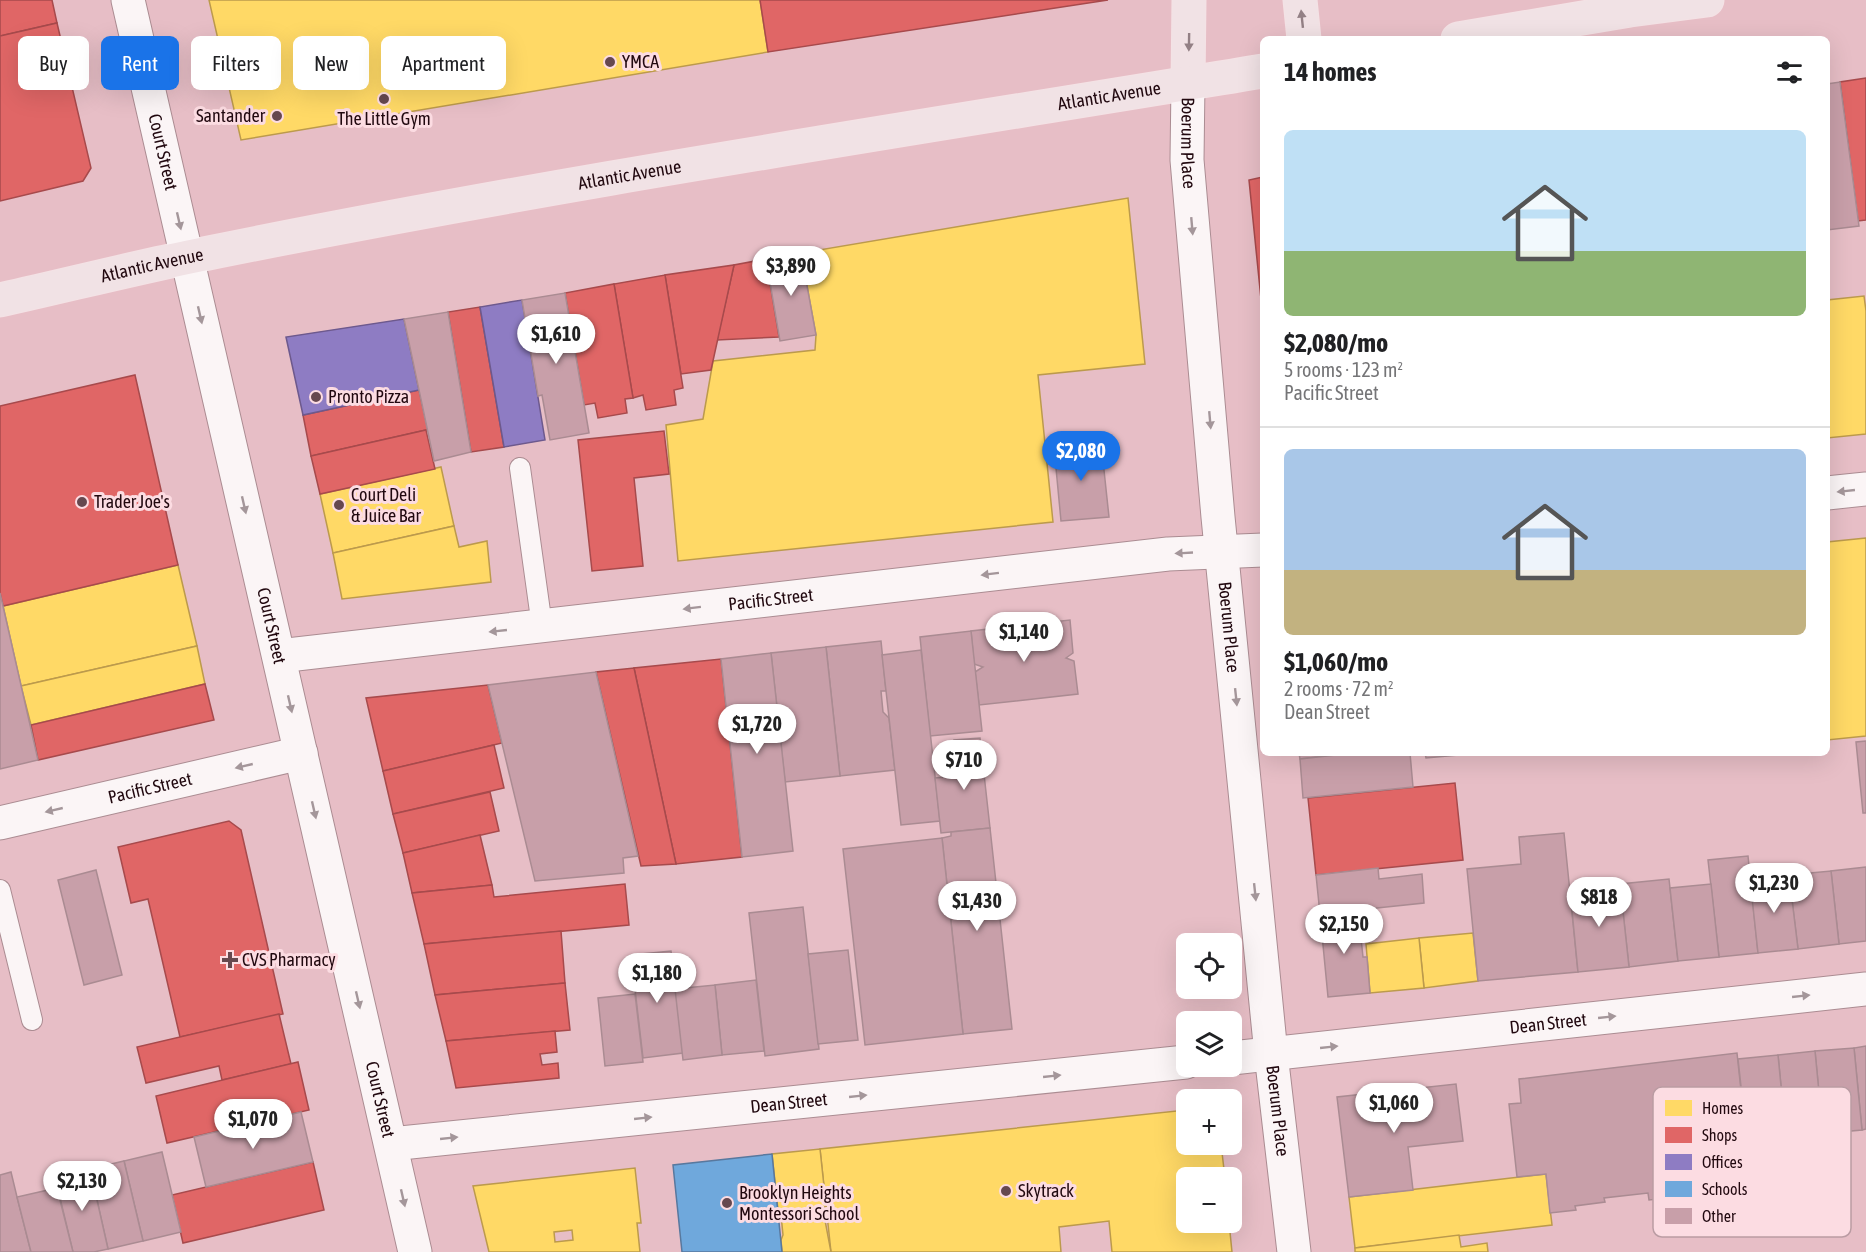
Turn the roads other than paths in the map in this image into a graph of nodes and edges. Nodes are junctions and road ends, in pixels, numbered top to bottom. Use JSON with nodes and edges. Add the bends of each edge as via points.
{"nodes":[{"id":1,"x":128,"y":0,"type":"edge"},
{"id":2,"x":1189,"y":0,"type":"edge"},
{"id":3,"x":1300,"y":0,"type":"edge"},
{"id":4,"x":1707,"y":0,"type":"edge"},
{"id":5,"x":1304,"y":36,"type":"edge"},
{"id":6,"x":1476,"y":36,"type":"edge"},
{"id":7,"x":1260,"y":71,"type":"edge"},
{"id":8,"x":1188,"y":83,"type":"junction"},
{"id":9,"x":187,"y":258,"type":"junction"},
{"id":10,"x":0,"y":300,"type":"edge"},
{"id":11,"x":520,"y":468,"type":"dead end"},
{"id":12,"x":1866,"y":489,"type":"edge"},
{"id":13,"x":1830,"y":493,"type":"edge"},
{"id":14,"x":1260,"y":550,"type":"edge"},
{"id":15,"x":1221,"y":551,"type":"junction"},
{"id":16,"x":542,"y":626,"type":"junction"},
{"id":17,"x":279,"y":656,"type":"junction"},
{"id":18,"x":301,"y":753,"type":"junction"},
{"id":19,"x":0,"y":823,"type":"edge"},
{"id":20,"x":0,"y":890,"type":"edge"},
{"id":21,"x":1866,"y":989,"type":"edge"},
{"id":22,"x":32,"y":1020,"type":"dead end"},
{"id":23,"x":1271,"y":1054,"type":"junction"},
{"id":24,"x":1242,"y":1057,"type":"edge"},
{"id":25,"x":1176,"y":1063,"type":"edge"},
{"id":26,"x":391,"y":1144,"type":"junction"},
{"id":27,"x":415,"y":1252,"type":"edge"},
{"id":28,"x":1294,"y":1252,"type":"edge"}],
"edges":[{"from":1,"to":9,"type":"street","name":"Court Street","one_way":true},
{"from":2,"to":8,"type":"main road","name":"Boerum Place","one_way":true},
{"from":5,"to":3,"type":"main road","one_way":true},
{"from":4,"to":6,"type":"main road"},
{"from":7,"to":8,"type":"main road","name":"Atlantic Avenue"},
{"from":8,"to":9,"type":"main road","name":"Atlantic Avenue","via":[[710,162]]},
{"from":8,"to":15,"type":"street","name":"Boerum Place","one_way":true,"via":[[1187,160]]},
{"from":9,"to":10,"type":"main road","name":"Atlantic Avenue"},
{"from":9,"to":17,"type":"street","name":"Court Street","one_way":true},
{"from":11,"to":16,"type":"lane"},
{"from":12,"to":13,"type":"street","one_way":true},
{"from":14,"to":15,"type":"street","name":"Pacific Street"},
{"from":15,"to":16,"type":"street","name":"Pacific Street","one_way":true},
{"from":15,"to":23,"type":"street","name":"Boerum Place","one_way":true},
{"from":16,"to":17,"type":"street","name":"Pacific Street","one_way":true},
{"from":17,"to":18,"type":"street","name":"Court Street","one_way":true},
{"from":18,"to":19,"type":"street","name":"Pacific Street","one_way":true},
{"from":18,"to":26,"type":"street","name":"Court Street","one_way":true},
{"from":20,"to":22,"type":"lane"},
{"from":23,"to":21,"type":"street","name":"Dean Street","one_way":true},
{"from":23,"to":24,"type":"street","name":"Dean Street"},
{"from":23,"to":28,"type":"street","name":"Boerum Place"},
{"from":26,"to":25,"type":"street","name":"Dean Street","one_way":true},
{"from":26,"to":27,"type":"street","name":"Court Street","one_way":true}]}
